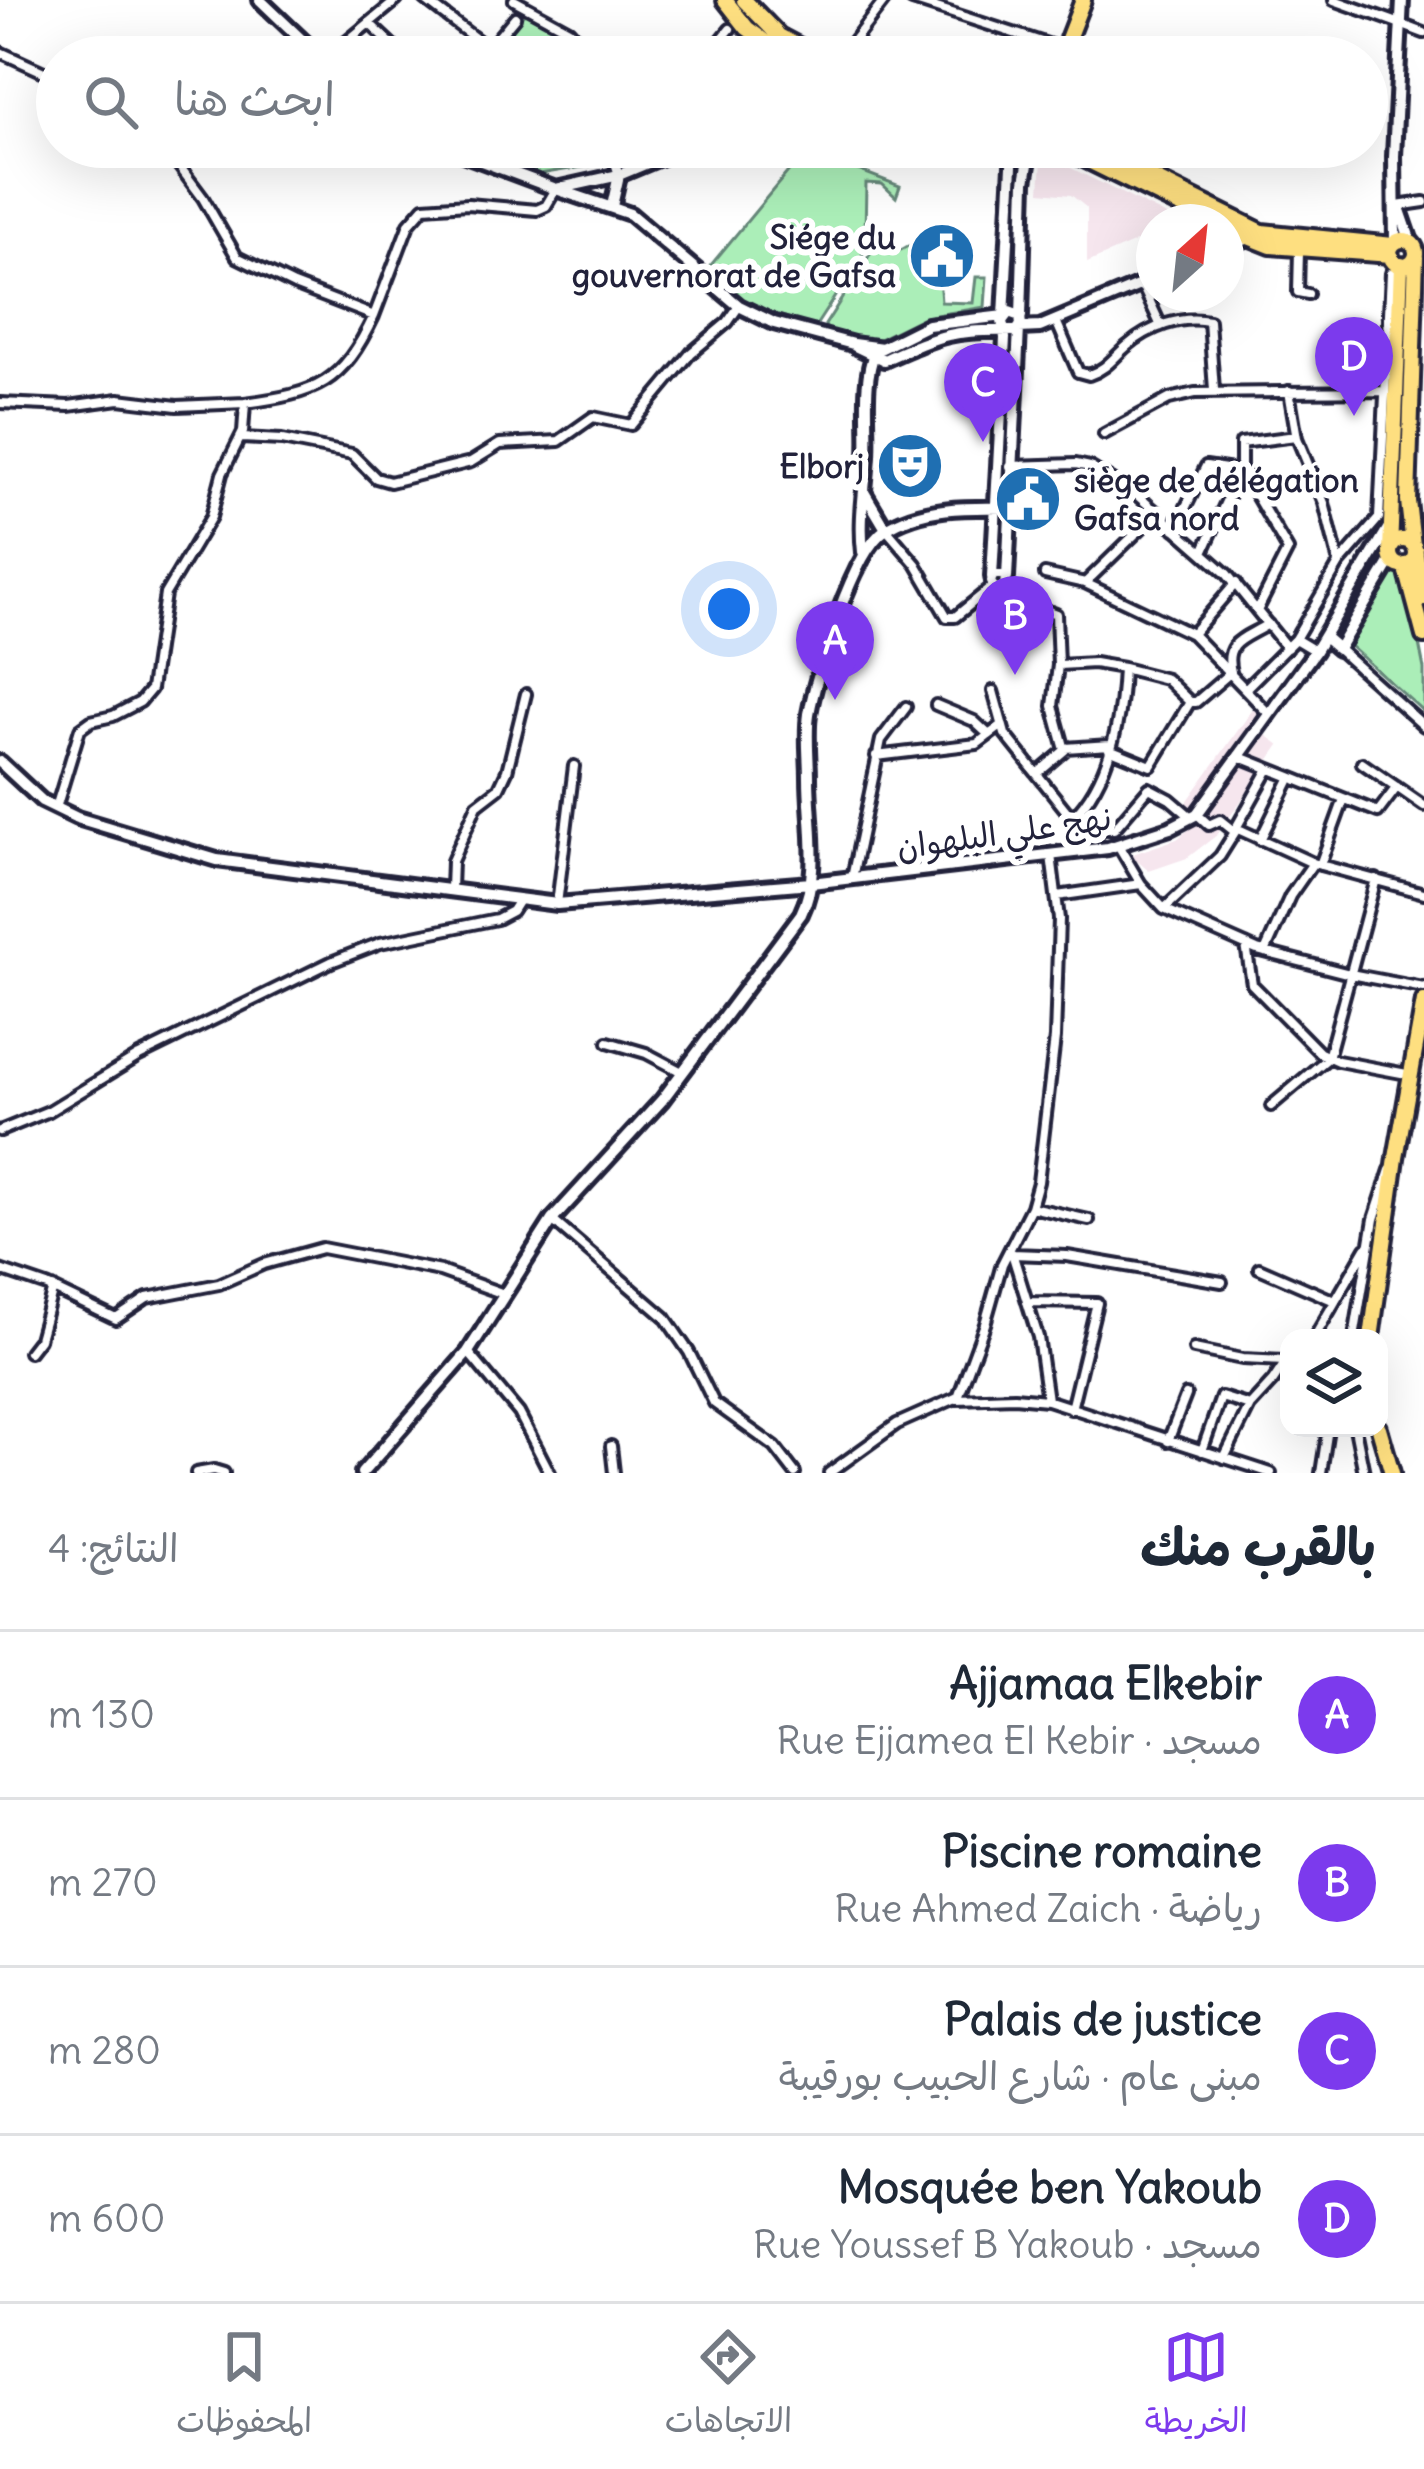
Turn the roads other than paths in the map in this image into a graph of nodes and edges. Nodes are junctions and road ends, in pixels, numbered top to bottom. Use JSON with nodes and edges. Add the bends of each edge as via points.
{"nodes":[{"id":1,"x":260,"y":0,"type":"edge"},
{"id":2,"x":398,"y":0,"type":"edge"},
{"id":3,"x":425,"y":0,"type":"edge"},
{"id":4,"x":514,"y":0,"type":"edge"},
{"id":5,"x":725,"y":0,"type":"edge"},
{"id":6,"x":744,"y":0,"type":"edge"},
{"id":7,"x":885,"y":0,"type":"edge"},
{"id":8,"x":912,"y":0,"type":"edge"},
{"id":9,"x":1083,"y":0,"type":"edge"},
{"id":10,"x":1334,"y":0,"type":"edge"},
{"id":11,"x":1405,"y":0,"type":"edge"},
{"id":12,"x":515,"y":17,"type":"dead end"},
{"id":13,"x":369,"y":23,"type":"junction"},
{"id":14,"x":1401,"y":24,"type":"junction"},
{"id":15,"x":730,"y":29,"type":"dead end"},
{"id":16,"x":1424,"y":33,"type":"edge"},
{"id":17,"x":300,"y":36,"type":"edge"},
{"id":18,"x":352,"y":36,"type":"edge"},
{"id":19,"x":383,"y":36,"type":"edge"},
{"id":20,"x":466,"y":36,"type":"edge"},
{"id":21,"x":500,"y":36,"type":"edge"},
{"id":22,"x":574,"y":36,"type":"edge"},
{"id":23,"x":724,"y":36,"type":"edge"},
{"id":24,"x":758,"y":36,"type":"edge"},
{"id":25,"x":779,"y":36,"type":"edge"},
{"id":26,"x":857,"y":36,"type":"edge"},
{"id":27,"x":1013,"y":36,"type":"edge"},
{"id":28,"x":1070,"y":36,"type":"edge"},
{"id":29,"x":0,"y":52,"type":"edge"},
{"id":30,"x":36,"y":68,"type":"edge"},
{"id":31,"x":181,"y":168,"type":"edge"},
{"id":32,"x":500,"y":168,"type":"edge"},
{"id":33,"x":617,"y":168,"type":"edge"},
{"id":34,"x":636,"y":168,"type":"edge"},
{"id":35,"x":1011,"y":168,"type":"edge"},
{"id":36,"x":1029,"y":168,"type":"edge"},
{"id":37,"x":1103,"y":168,"type":"edge"},
{"id":38,"x":1133,"y":168,"type":"edge"},
{"id":39,"x":619,"y":175,"type":"junction"},
{"id":40,"x":556,"y":189,"type":"junction"},
{"id":41,"x":1424,"y":202,"type":"edge"},
{"id":42,"x":1176,"y":204,"type":"edge"},
{"id":43,"x":1397,"y":204,"type":"junction"},
{"id":44,"x":612,"y":206,"type":"junction"},
{"id":45,"x":1009,"y":233,"type":"junction"},
{"id":46,"x":1023,"y":234,"type":"junction"},
{"id":47,"x":1246,"y":238,"type":"edge"},
{"id":48,"x":1299,"y":249,"type":"junction"},
{"id":49,"x":1404,"y":254,"type":"edge"},
{"id":50,"x":1006,"y":274,"type":"junction"},
{"id":51,"x":1021,"y":274,"type":"junction"},
{"id":52,"x":1136,"y":287,"type":"edge"},
{"id":53,"x":1308,"y":294,"type":"dead end"},
{"id":54,"x":739,"y":306,"type":"junction"},
{"id":55,"x":1157,"y":312,"type":"edge"},
{"id":56,"x":374,"y":316,"type":"junction"},
{"id":57,"x":1056,"y":321,"type":"junction"},
{"id":58,"x":1004,"y":322,"type":"junction"},
{"id":59,"x":1021,"y":324,"type":"junction"},
{"id":60,"x":1161,"y":326,"type":"junction"},
{"id":61,"x":1419,"y":326,"type":"edge"},
{"id":62,"x":874,"y":352,"type":"junction"},
{"id":63,"x":1214,"y":390,"type":"junction"},
{"id":64,"x":1384,"y":391,"type":"junction"},
{"id":65,"x":1289,"y":392,"type":"junction"},
{"id":66,"x":244,"y":403,"type":"junction"},
{"id":67,"x":0,"y":404,"type":"edge"},
{"id":68,"x":1418,"y":416,"type":"edge"},
{"id":69,"x":1104,"y":434,"type":"dead end"},
{"id":70,"x":1296,"y":436,"type":"junction"},
{"id":71,"x":241,"y":438,"type":"junction"},
{"id":72,"x":997,"y":465,"type":"junction"},
{"id":73,"x":1011,"y":466,"type":"junction"},
{"id":74,"x":1240,"y":471,"type":"junction"},
{"id":75,"x":864,"y":492,"type":"junction"},
{"id":76,"x":1424,"y":498,"type":"edge"},
{"id":77,"x":1408,"y":501,"type":"junction"},
{"id":78,"x":995,"y":508,"type":"junction"},
{"id":79,"x":1010,"y":508,"type":"junction"},
{"id":80,"x":1157,"y":512,"type":"junction"},
{"id":81,"x":1392,"y":524,"type":"junction"},
{"id":82,"x":1175,"y":529,"type":"junction"},
{"id":83,"x":886,"y":530,"type":"junction"},
{"id":84,"x":1203,"y":552,"type":"junction"},
{"id":85,"x":863,"y":554,"type":"junction"},
{"id":86,"x":1403,"y":555,"type":"junction"},
{"id":87,"x":1339,"y":564,"type":"junction"},
{"id":88,"x":1045,"y":574,"type":"dead end"},
{"id":89,"x":1422,"y":579,"type":"edge"},
{"id":90,"x":992,"y":582,"type":"junction"},
{"id":91,"x":1006,"y":582,"type":"junction"},
{"id":92,"x":1085,"y":583,"type":"junction"},
{"id":93,"x":1236,"y":584,"type":"junction"},
{"id":94,"x":1424,"y":598,"type":"edge"},
{"id":95,"x":1258,"y":610,"type":"junction"},
{"id":96,"x":1268,"y":624,"type":"junction"},
{"id":97,"x":1192,"y":634,"type":"junction"},
{"id":98,"x":1424,"y":636,"type":"edge"},
{"id":99,"x":1324,"y":638,"type":"junction"},
{"id":100,"x":1295,"y":639,"type":"junction"},
{"id":101,"x":1287,"y":648,"type":"junction"},
{"id":102,"x":1339,"y":649,"type":"junction"},
{"id":103,"x":1315,"y":651,"type":"junction"},
{"id":104,"x":1058,"y":665,"type":"junction"},
{"id":105,"x":1123,"y":668,"type":"junction"},
{"id":106,"x":1231,"y":672,"type":"junction"},
{"id":107,"x":1246,"y":688,"type":"junction"},
{"id":108,"x":993,"y":691,"type":"dead end"},
{"id":109,"x":526,"y":694,"type":"dead end"},
{"id":110,"x":1190,"y":702,"type":"junction"},
{"id":111,"x":936,"y":705,"type":"dead end"},
{"id":112,"x":906,"y":707,"type":"dead end"},
{"id":113,"x":1268,"y":714,"type":"junction"},
{"id":114,"x":1001,"y":726,"type":"junction"},
{"id":115,"x":1424,"y":726,"type":"edge"},
{"id":116,"x":989,"y":735,"type":"junction"},
{"id":117,"x":1110,"y":747,"type":"junction"},
{"id":118,"x":1065,"y":748,"type":"junction"},
{"id":119,"x":1237,"y":755,"type":"junction"},
{"id":120,"x":876,"y":756,"type":"junction"},
{"id":121,"x":0,"y":762,"type":"edge"},
{"id":122,"x":1362,"y":763,"type":"dead end"},
{"id":123,"x":574,"y":766,"type":"dead end"},
{"id":124,"x":1269,"y":769,"type":"junction"},
{"id":125,"x":1038,"y":773,"type":"junction"},
{"id":126,"x":1290,"y":779,"type":"junction"},
{"id":127,"x":1397,"y":788,"type":"junction"},
{"id":128,"x":1344,"y":799,"type":"junction"},
{"id":129,"x":1424,"y":806,"type":"edge"},
{"id":130,"x":56,"y":808,"type":"junction"},
{"id":131,"x":1194,"y":815,"type":"junction"},
{"id":132,"x":1072,"y":818,"type":"junction"},
{"id":133,"x":1079,"y":829,"type":"junction"},
{"id":134,"x":1236,"y":830,"type":"junction"},
{"id":135,"x":1260,"y":840,"type":"junction"},
{"id":136,"x":1118,"y":845,"type":"junction"},
{"id":137,"x":1085,"y":850,"type":"junction"},
{"id":138,"x":1051,"y":855,"type":"junction"},
{"id":139,"x":1316,"y":864,"type":"junction"},
{"id":140,"x":852,"y":878,"type":"junction"},
{"id":141,"x":1376,"y":879,"type":"junction"},
{"id":142,"x":812,"y":883,"type":"junction"},
{"id":143,"x":1141,"y":884,"type":"junction"},
{"id":144,"x":451,"y":889,"type":"junction"},
{"id":145,"x":1424,"y":893,"type":"edge"},
{"id":146,"x":1058,"y":896,"type":"junction"},
{"id":147,"x":519,"y":900,"type":"junction"},
{"id":148,"x":557,"y":904,"type":"junction"},
{"id":149,"x":1164,"y":909,"type":"junction"},
{"id":150,"x":1246,"y":945,"type":"junction"},
{"id":151,"x":1265,"y":952,"type":"junction"},
{"id":152,"x":1350,"y":974,"type":"junction"},
{"id":153,"x":1424,"y":988,"type":"edge"},
{"id":154,"x":1424,"y":1001,"type":"edge"},
{"id":155,"x":1422,"y":1032,"type":"edge"},
{"id":156,"x":608,"y":1042,"type":"dead end"},
{"id":157,"x":1328,"y":1058,"type":"junction"},
{"id":158,"x":1417,"y":1068,"type":"edge"},
{"id":159,"x":682,"y":1072,"type":"junction"},
{"id":160,"x":1270,"y":1106,"type":"dead end"},
{"id":161,"x":0,"y":1131,"type":"edge"},
{"id":162,"x":1396,"y":1158,"type":"junction"},
{"id":163,"x":1031,"y":1207,"type":"junction"},
{"id":164,"x":552,"y":1220,"type":"junction"},
{"id":165,"x":1089,"y":1220,"type":"dead end"},
{"id":166,"x":1371,"y":1239,"type":"junction"},
{"id":167,"x":1012,"y":1250,"type":"junction"},
{"id":168,"x":1259,"y":1268,"type":"dead end"},
{"id":169,"x":0,"y":1270,"type":"edge"},
{"id":170,"x":1222,"y":1282,"type":"dead end"},
{"id":171,"x":53,"y":1288,"type":"junction"},
{"id":172,"x":504,"y":1294,"type":"junction"},
{"id":173,"x":1335,"y":1301,"type":"junction"},
{"id":174,"x":1027,"y":1302,"type":"junction"},
{"id":175,"x":1316,"y":1329,"type":"edge"},
{"id":176,"x":1356,"y":1329,"type":"edge"},
{"id":177,"x":1372,"y":1329,"type":"edge"},
{"id":178,"x":1194,"y":1349,"type":"dead end"},
{"id":179,"x":29,"y":1352,"type":"dead end"},
{"id":180,"x":468,"y":1352,"type":"junction"},
{"id":181,"x":1280,"y":1359,"type":"edge"},
{"id":182,"x":1280,"y":1369,"type":"edge"},
{"id":183,"x":1186,"y":1395,"type":"dead end"},
{"id":184,"x":955,"y":1400,"type":"junction"},
{"id":185,"x":1047,"y":1400,"type":"junction"},
{"id":186,"x":1250,"y":1406,"type":"junction"},
{"id":187,"x":1071,"y":1408,"type":"junction"},
{"id":188,"x":1327,"y":1437,"type":"edge"},
{"id":189,"x":1357,"y":1437,"type":"edge"},
{"id":190,"x":1382,"y":1437,"type":"edge"},
{"id":191,"x":1168,"y":1441,"type":"junction"},
{"id":192,"x":611,"y":1446,"type":"dead end"},
{"id":193,"x":1202,"y":1451,"type":"junction"},
{"id":194,"x":1224,"y":1458,"type":"junction"},
{"id":195,"x":196,"y":1473,"type":"edge"},
{"id":196,"x":224,"y":1473,"type":"edge"},
{"id":197,"x":362,"y":1473,"type":"edge"},
{"id":198,"x":550,"y":1473,"type":"edge"},
{"id":199,"x":614,"y":1473,"type":"edge"},
{"id":200,"x":795,"y":1473,"type":"edge"},
{"id":201,"x":829,"y":1473,"type":"edge"},
{"id":202,"x":1271,"y":1473,"type":"edge"},
{"id":203,"x":1321,"y":1473,"type":"edge"},
{"id":204,"x":1364,"y":1473,"type":"edge"},
{"id":205,"x":1392,"y":1473,"type":"edge"}],
"edges":[{"from":1,"to":17,"type":"street"},
{"from":2,"to":13,"type":"street"},
{"from":3,"to":20,"type":"street"},
{"from":4,"to":22,"type":"street"},
{"from":5,"to":24,"type":"main road"},
{"from":6,"to":25,"type":"main road"},
{"from":7,"to":26,"type":"street"},
{"from":8,"to":27,"type":"street"},
{"from":9,"to":28,"type":"main road"},
{"from":10,"to":14,"type":"street"},
{"from":11,"to":14,"type":"street"},
{"from":12,"to":21,"type":"street"},
{"from":13,"to":18,"type":"street"},
{"from":13,"to":19,"type":"street"},
{"from":14,"to":16,"type":"street"},
{"from":14,"to":43,"type":"street"},
{"from":15,"to":23,"type":"street"},
{"from":29,"to":30,"type":"street"},
{"from":31,"to":56,"type":"street","via":[[237,257]]},
{"from":32,"to":40,"type":"street"},
{"from":33,"to":39,"type":"street"},
{"from":34,"to":39,"type":"street"},
{"from":35,"to":45,"type":"street"},
{"from":36,"to":46,"type":"street"},
{"from":37,"to":42,"type":"main road"},
{"from":38,"to":49,"type":"main road","via":[[1262,232]]},
{"from":39,"to":40,"type":"street"},
{"from":39,"to":44,"type":"street"},
{"from":40,"to":44,"type":"street"},
{"from":40,"to":56,"type":"street","via":[[537,210],[424,207],[409,224]]},
{"from":41,"to":43,"type":"street"},
{"from":43,"to":49,"type":"street"},
{"from":44,"to":54,"type":"street","via":[[644,223]]},
{"from":45,"to":46,"type":"street"},
{"from":45,"to":50,"type":"street"},
{"from":46,"to":51,"type":"street"},
{"from":47,"to":48,"type":"main road"},
{"from":48,"to":49,"type":"main road"},
{"from":48,"to":53,"type":"street","via":[[1298,292]]},
{"from":49,"to":61,"type":"main road"},
{"from":49,"to":64,"type":"street"},
{"from":49,"to":81,"type":"main road"},
{"from":50,"to":51,"type":"street"},
{"from":50,"to":58,"type":"street"},
{"from":51,"to":59,"type":"street"},
{"from":52,"to":57,"type":"street"},
{"from":54,"to":62,"type":"street"},
{"from":54,"to":71,"type":"street","via":[[631,425],[593,417],[559,440],[500,443],[471,462],[390,482],[352,454]]},
{"from":55,"to":60,"type":"street"},
{"from":56,"to":66,"type":"street","via":[[335,377]]},
{"from":57,"to":59,"type":"street"},
{"from":57,"to":60,"type":"street","via":[[1086,375]]},
{"from":58,"to":59,"type":"street","via":[[1010,332]]},
{"from":58,"to":62,"type":"street","via":[[928,325]]},
{"from":58,"to":72,"type":"street"},
{"from":59,"to":73,"type":"street"},
{"from":60,"to":63,"type":"street","via":[[1191,318],[1211,323]]},
{"from":61,"to":68,"type":"main road"},
{"from":62,"to":75,"type":"street"},
{"from":63,"to":65,"type":"street"},
{"from":63,"to":69,"type":"street","via":[[1169,399]]},
{"from":64,"to":65,"type":"street"},
{"from":64,"to":87,"type":"street","via":[[1378,518]]},
{"from":65,"to":70,"type":"street"},
{"from":66,"to":67,"type":"street"},
{"from":66,"to":71,"type":"street"},
{"from":68,"to":77,"type":"main road"},
{"from":70,"to":74,"type":"street","via":[[1242,440]]},
{"from":70,"to":87,"type":"street"},
{"from":71,"to":130,"type":"street","via":[[206,527],[165,594],[151,689],[80,729]]},
{"from":72,"to":73,"type":"street"},
{"from":72,"to":78,"type":"street"},
{"from":73,"to":79,"type":"street"},
{"from":73,"to":80,"type":"street","via":[[1090,467]]},
{"from":74,"to":82,"type":"street","via":[[1206,466]]},
{"from":74,"to":84,"type":"street"},
{"from":74,"to":95,"type":"street","via":[[1288,550]]},
{"from":75,"to":83,"type":"street"},
{"from":75,"to":85,"type":"street"},
{"from":76,"to":77,"type":"street"},
{"from":77,"to":86,"type":"main road"},
{"from":78,"to":79,"type":"street"},
{"from":78,"to":83,"type":"street","via":[[938,511]]},
{"from":78,"to":90,"type":"street"},
{"from":79,"to":91,"type":"street"},
{"from":80,"to":82,"type":"street"},
{"from":80,"to":92,"type":"street"},
{"from":81,"to":86,"type":"main road"},
{"from":81,"to":99,"type":"street"},
{"from":82,"to":84,"type":"street"},
{"from":83,"to":85,"type":"street"},
{"from":83,"to":90,"type":"street","via":[[947,617]]},
{"from":84,"to":93,"type":"street"},
{"from":85,"to":142,"type":"street","via":[[809,717]]},
{"from":86,"to":89,"type":"main road"},
{"from":86,"to":98,"type":"main road"},
{"from":86,"to":102,"type":"street"},
{"from":87,"to":100,"type":"street"},
{"from":88,"to":92,"type":"street"},
{"from":89,"to":94,"type":"main road"},
{"from":90,"to":91,"type":"street"},
{"from":90,"to":91,"type":"street","via":[[1001,572]]},
{"from":91,"to":104,"type":"street","via":[[1013,596],[1056,614]]},
{"from":92,"to":97,"type":"street"},
{"from":93,"to":95,"type":"street"},
{"from":93,"to":97,"type":"street"},
{"from":95,"to":96,"type":"street"},
{"from":96,"to":101,"type":"street"},
{"from":96,"to":106,"type":"street","via":[[1229,650]]},
{"from":97,"to":106,"type":"street"},
{"from":99,"to":102,"type":"street"},
{"from":99,"to":103,"type":"street"},
{"from":100,"to":101,"type":"street"},
{"from":100,"to":103,"type":"street"},
{"from":101,"to":107,"type":"street"},
{"from":102,"to":115,"type":"street"},
{"from":103,"to":113,"type":"street"},
{"from":104,"to":105,"type":"street"},
{"from":104,"to":118,"type":"street","via":[[1053,706]]},
{"from":105,"to":110,"type":"street","via":[[1166,679]]},
{"from":105,"to":117,"type":"street"},
{"from":106,"to":107,"type":"street"},
{"from":106,"to":110,"type":"street"},
{"from":107,"to":113,"type":"street"},
{"from":108,"to":114,"type":"street"},
{"from":109,"to":144,"type":"street","via":[[507,771],[477,805],[454,856]]},
{"from":110,"to":117,"type":"street","via":[[1151,766]]},
{"from":111,"to":116,"type":"street"},
{"from":112,"to":120,"type":"street"},
{"from":113,"to":119,"type":"street"},
{"from":114,"to":116,"type":"street"},
{"from":114,"to":125,"type":"street"},
{"from":116,"to":120,"type":"street","via":[[977,744]]},
{"from":117,"to":118,"type":"street"},
{"from":117,"to":132,"type":"street","via":[[1104,774]]},
{"from":118,"to":125,"type":"street"},
{"from":119,"to":124,"type":"street"},
{"from":119,"to":131,"type":"street"},
{"from":120,"to":140,"type":"street"},
{"from":121,"to":130,"type":"street","name":"نهج علي البلهوان"},
{"from":122,"to":127,"type":"street"},
{"from":123,"to":148,"type":"street"},
{"from":124,"to":126,"type":"street"},
{"from":124,"to":134,"type":"street"},
{"from":125,"to":132,"type":"street"},
{"from":126,"to":128,"type":"street"},
{"from":126,"to":135,"type":"street"},
{"from":127,"to":128,"type":"street","via":[[1380,812]]},
{"from":127,"to":129,"type":"street"},
{"from":128,"to":139,"type":"street"},
{"from":130,"to":144,"type":"street","name":"نهج علي البلهوان","via":[[217,860]]},
{"from":131,"to":133,"type":"street","via":[[1149,788],[1114,829]]},
{"from":131,"to":134,"type":"street"},
{"from":131,"to":136,"type":"street","name":"نهج علي البلهوان"},
{"from":132,"to":133,"type":"street"},
{"from":133,"to":137,"type":"street"},
{"from":134,"to":135,"type":"street"},
{"from":134,"to":149,"type":"street"},
{"from":135,"to":139,"type":"street"},
{"from":136,"to":137,"type":"street","name":"نهج علي البلهوان"},
{"from":136,"to":143,"type":"street"},
{"from":137,"to":138,"type":"street","name":"نهج علي البلهوان"},
{"from":138,"to":140,"type":"street","name":"نهج علي البلهوان"},
{"from":138,"to":146,"type":"street"},
{"from":139,"to":141,"type":"street"},
{"from":139,"to":151,"type":"street","via":[[1290,896]]},
{"from":140,"to":142,"type":"street","name":"نهج علي البلهوان"},
{"from":141,"to":145,"type":"street"},
{"from":141,"to":152,"type":"street"},
{"from":142,"to":148,"type":"street","name":"نهج علي البلهوان"},
{"from":142,"to":159,"type":"street","via":[[796,922]]},
{"from":143,"to":146,"type":"street"},
{"from":143,"to":149,"type":"street"},
{"from":144,"to":147,"type":"street","name":"نهج علي البلهوان"},
{"from":146,"to":163,"type":"street","via":[[1053,1072]]},
{"from":147,"to":148,"type":"street","name":"نهج علي البلهوان"},
{"from":147,"to":161,"type":"street","via":[[497,919],[380,943],[331,962]]},
{"from":149,"to":150,"type":"street"},
{"from":150,"to":151,"type":"street"},
{"from":150,"to":157,"type":"street","via":[[1252,984]]},
{"from":151,"to":152,"type":"street"},
{"from":152,"to":153,"type":"street"},
{"from":152,"to":157,"type":"street"},
{"from":154,"to":155,"type":"main road"},
{"from":155,"to":158,"type":"main road"},
{"from":156,"to":159,"type":"street"},
{"from":157,"to":158,"type":"street"},
{"from":157,"to":160,"type":"street"},
{"from":158,"to":162,"type":"main road"},
{"from":159,"to":164,"type":"street"},
{"from":162,"to":166,"type":"street"},
{"from":162,"to":177,"type":"main road"},
{"from":163,"to":165,"type":"street"},
{"from":163,"to":167,"type":"street"},
{"from":164,"to":172,"type":"street"},
{"from":164,"to":200,"type":"street","via":[[665,1316],[714,1403],[775,1447]]},
{"from":166,"to":173,"type":"street"},
{"from":166,"to":176,"type":"street"},
{"from":167,"to":170,"type":"street"},
{"from":167,"to":174,"type":"street"},
{"from":167,"to":184,"type":"street"},
{"from":168,"to":173,"type":"street"},
{"from":169,"to":171,"type":"street"},
{"from":171,"to":172,"type":"street","via":[[118,1319],[148,1298],[219,1284],[322,1248],[440,1271]]},
{"from":171,"to":179,"type":"street"},
{"from":172,"to":180,"type":"street"},
{"from":173,"to":175,"type":"street"},
{"from":174,"to":185,"type":"street"},
{"from":174,"to":187,"type":"street","via":[[1097,1303]]},
{"from":178,"to":181,"type":"street"},
{"from":180,"to":197,"type":"street"},
{"from":180,"to":198,"type":"street","via":[[518,1413]]},
{"from":182,"to":186,"type":"street"},
{"from":183,"to":191,"type":"street"},
{"from":184,"to":185,"type":"street"},
{"from":184,"to":201,"type":"street","via":[[897,1424]]},
{"from":185,"to":187,"type":"street"},
{"from":186,"to":193,"type":"street","via":[[1221,1397]]},
{"from":186,"to":194,"type":"street"},
{"from":187,"to":191,"type":"street"},
{"from":188,"to":203,"type":"street"},
{"from":189,"to":204,"type":"street"},
{"from":190,"to":205,"type":"main road"},
{"from":191,"to":193,"type":"street"},
{"from":192,"to":199,"type":"street"},
{"from":193,"to":194,"type":"street"},
{"from":194,"to":202,"type":"street"},
{"from":195,"to":196,"type":"street"}]}
